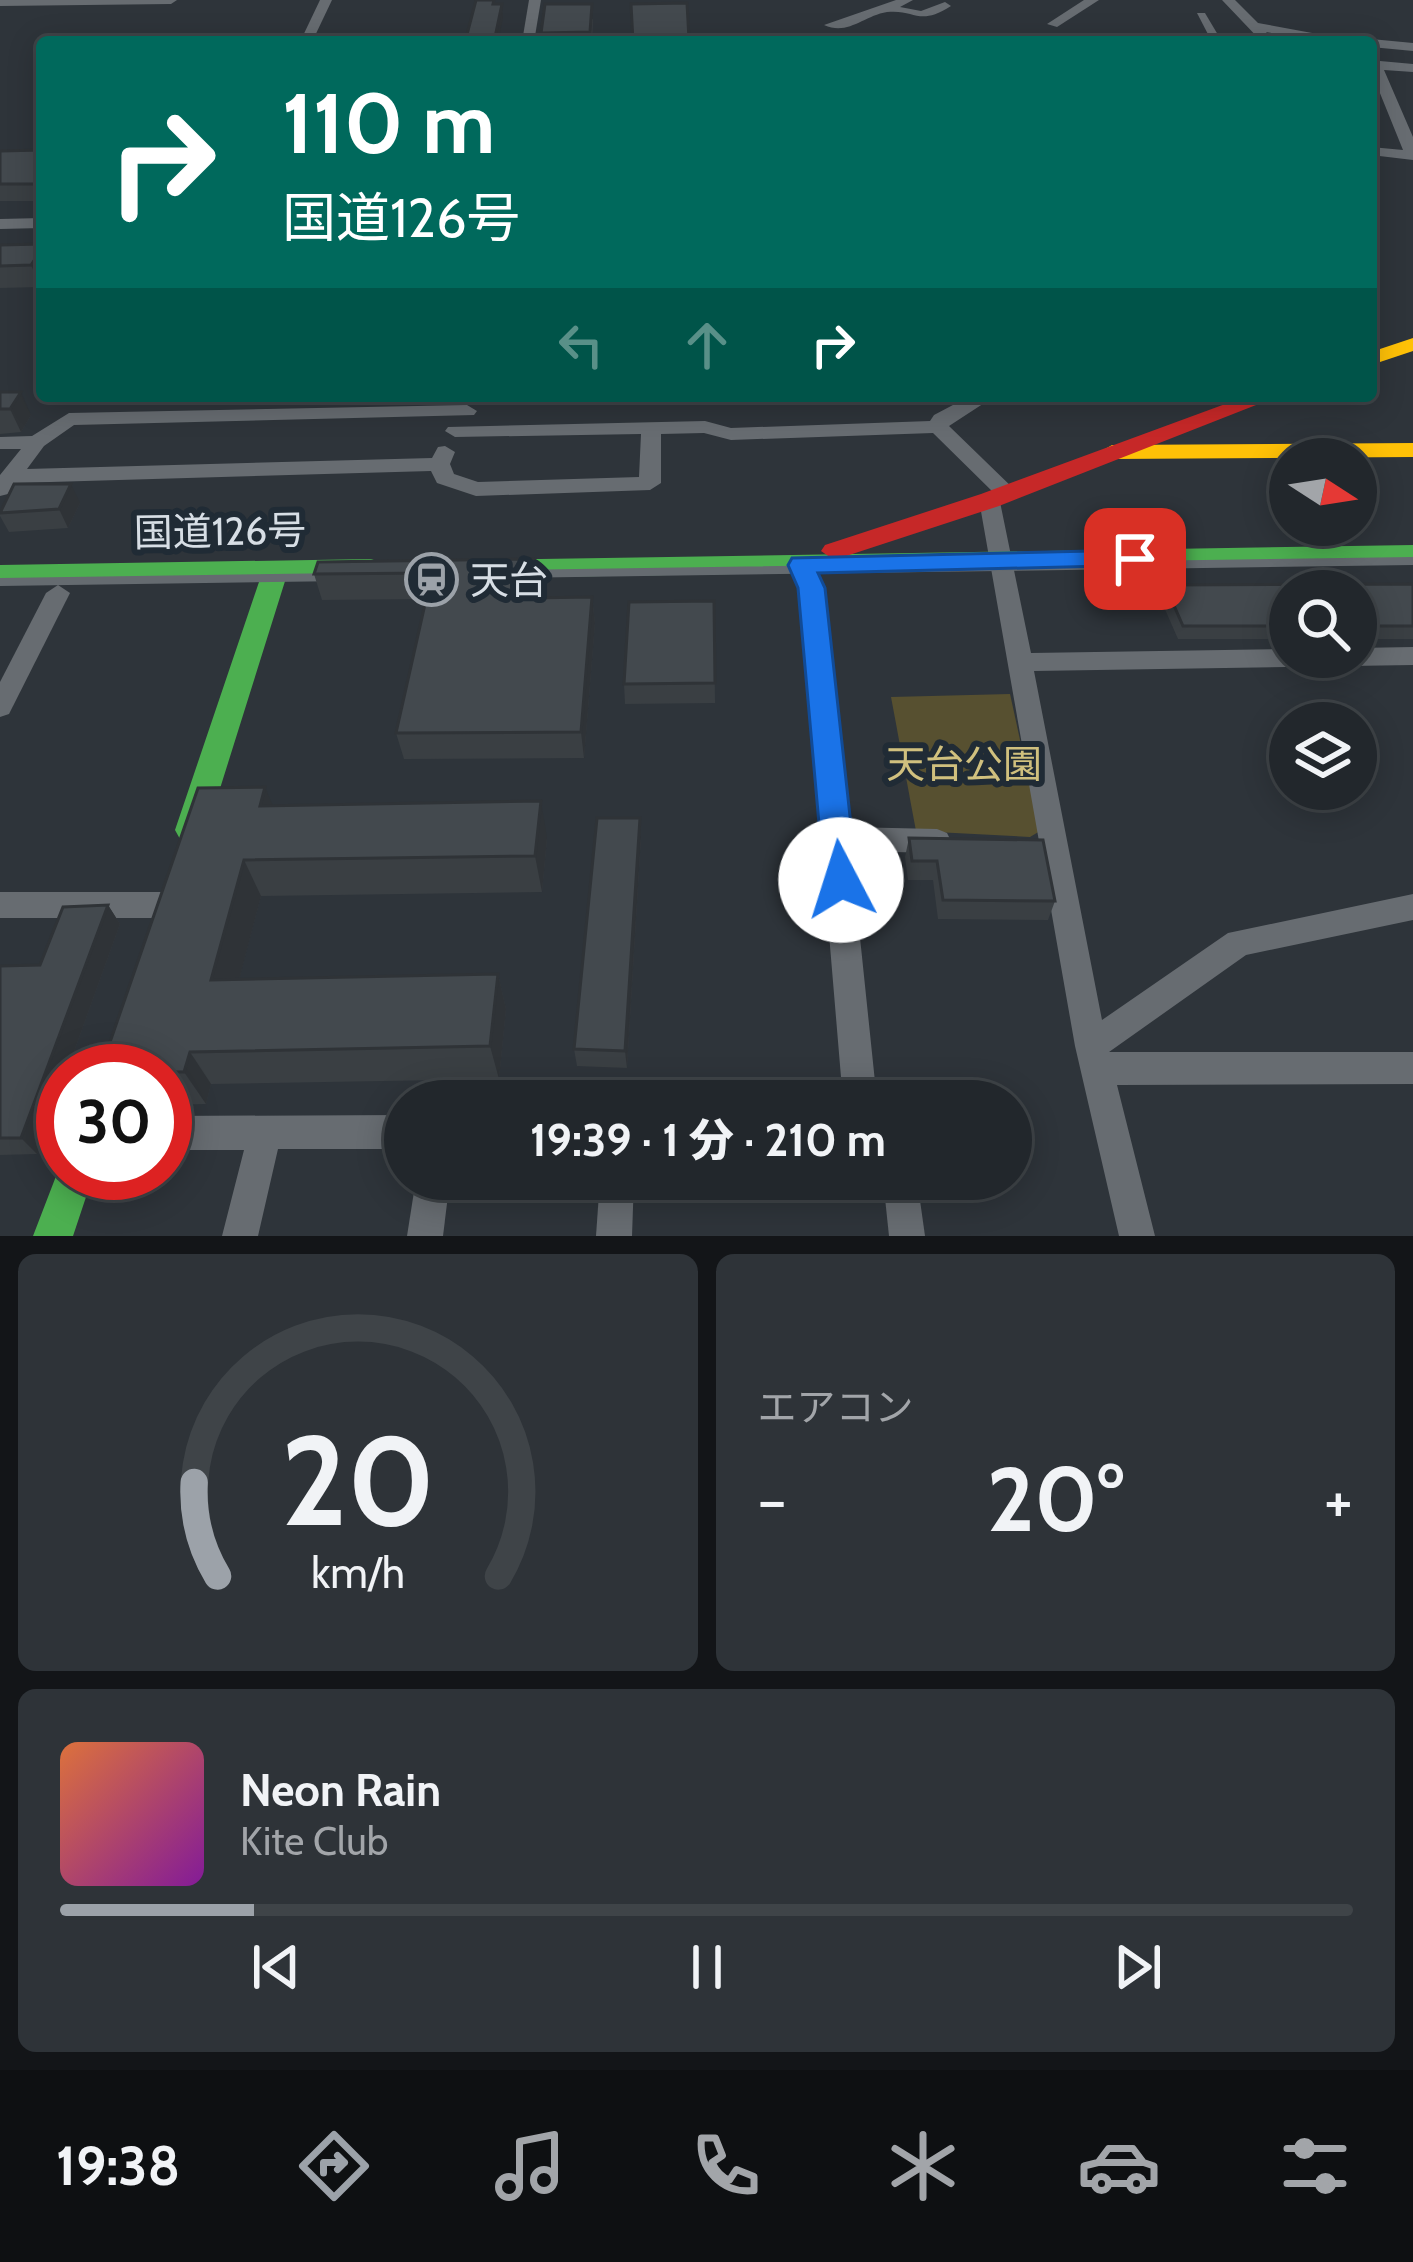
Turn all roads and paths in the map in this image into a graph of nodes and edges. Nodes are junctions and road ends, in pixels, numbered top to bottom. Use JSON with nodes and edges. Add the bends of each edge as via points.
{"nodes":[{"id":1,"x":171,"y":0,"type":"edge"},
{"id":2,"x":326,"y":0,"type":"edge"},
{"id":3,"x":535,"y":0,"type":"edge"},
{"id":4,"x":907,"y":0,"type":"edge"},
{"id":5,"x":926,"y":0,"type":"edge"},
{"id":6,"x":1093,"y":0,"type":"edge"},
{"id":7,"x":1228,"y":0,"type":"edge"},
{"id":8,"x":0,"y":2,"type":"edge"},
{"id":9,"x":886,"y":8,"type":"junction"},
{"id":10,"x":1201,"y":16,"type":"dead end"},
{"id":11,"x":1053,"y":24,"type":"dead end"},
{"id":12,"x":1259,"y":27,"type":"junction"},
{"id":13,"x":309,"y":36,"type":"edge"},
{"id":14,"x":529,"y":36,"type":"edge"},
{"id":15,"x":833,"y":36,"type":"edge"},
{"id":16,"x":1215,"y":36,"type":"edge"},
{"id":17,"x":1265,"y":36,"type":"edge"},
{"id":18,"x":1317,"y":36,"type":"edge"},
{"id":19,"x":1377,"y":44,"type":"edge"},
{"id":20,"x":1413,"y":47,"type":"edge"},
{"id":21,"x":1377,"y":65,"type":"edge"},
{"id":22,"x":1413,"y":68,"type":"edge"},
{"id":23,"x":1377,"y":72,"type":"edge"},
{"id":24,"x":1388,"y":97,"type":"junction"},
{"id":25,"x":1413,"y":99,"type":"edge"},
{"id":26,"x":1377,"y":152,"type":"edge"},
{"id":27,"x":1413,"y":155,"type":"edge"},
{"id":28,"x":36,"y":223,"type":"edge"},
{"id":29,"x":0,"y":224,"type":"edge"},
{"id":30,"x":1413,"y":344,"type":"edge"},
{"id":31,"x":1377,"y":357,"type":"edge"},
{"id":32,"x":974,"y":402,"type":"edge"},
{"id":33,"x":1251,"y":402,"type":"edge"},
{"id":34,"x":469,"y":404,"type":"edge"},
{"id":35,"x":216,"y":405,"type":"edge"},
{"id":36,"x":938,"y":427,"type":"junction"},
{"id":37,"x":651,"y":428,"type":"junction"},
{"id":38,"x":455,"y":431,"type":"junction"},
{"id":39,"x":37,"y":442,"type":"junction"},
{"id":40,"x":0,"y":443,"type":"edge"},
{"id":41,"x":1413,"y":450,"type":"edge"},
{"id":42,"x":1112,"y":452,"type":"junction"},
{"id":43,"x":439,"y":464,"type":"junction"},
{"id":44,"x":5,"y":482,"type":"edge"},
{"id":45,"x":998,"y":496,"type":"junction"},
{"id":46,"x":1413,"y":554,"type":"edge"},
{"id":47,"x":401,"y":568,"type":"edge"},
{"id":48,"x":447,"y":569,"type":"edge"},
{"id":49,"x":0,"y":574,"type":"edge"},
{"id":50,"x":1005,"y":574,"type":"junction"},
{"id":51,"x":807,"y":576,"type":"junction"},
{"id":52,"x":1413,"y":580,"type":"edge"},
{"id":53,"x":273,"y":582,"type":"junction"},
{"id":54,"x":472,"y":592,"type":"edge"},
{"id":55,"x":58,"y":593,"type":"junction"},
{"id":56,"x":384,"y":594,"type":"edge"},
{"id":57,"x":0,"y":596,"type":"edge"},
{"id":58,"x":1413,"y":656,"type":"edge"},
{"id":59,"x":1377,"y":657,"type":"edge"},
{"id":60,"x":1269,"y":658,"type":"edge"},
{"id":61,"x":1021,"y":662,"type":"junction"},
{"id":62,"x":0,"y":707,"type":"edge"},
{"id":63,"x":837,"y":839,"type":"junction"},
{"id":64,"x":967,"y":841,"type":"edge"},
{"id":65,"x":167,"y":893,"type":"joint"},
{"id":66,"x":0,"y":905,"type":"edge"},
{"id":67,"x":1413,"y":907,"type":"edge"},
{"id":68,"x":1094,"y":1058,"type":"junction"},
{"id":69,"x":1413,"y":1068,"type":"edge"},
{"id":70,"x":858,"y":1080,"type":"edge"},
{"id":71,"x":384,"y":1132,"type":"edge"},
{"id":72,"x":192,"y":1133,"type":"edge"},
{"id":73,"x":265,"y":1134,"type":"junction"},
{"id":74,"x":65,"y":1200,"type":"edge"},
{"id":75,"x":430,"y":1200,"type":"edge"},
{"id":76,"x":616,"y":1200,"type":"edge"},
{"id":77,"x":903,"y":1200,"type":"edge"},
{"id":78,"x":52,"y":1236,"type":"edge"},
{"id":79,"x":240,"y":1236,"type":"edge"},
{"id":80,"x":425,"y":1236,"type":"edge"},
{"id":81,"x":614,"y":1236,"type":"edge"},
{"id":82,"x":907,"y":1236,"type":"edge"},
{"id":83,"x":1137,"y":1236,"type":"edge"}],
"edges":[{"from":1,"to":8,"type":"street"},
{"from":2,"to":13,"type":"street"},
{"from":3,"to":14,"type":"street"},
{"from":4,"to":9,"type":"street"},
{"from":5,"to":9,"type":"street","via":[[945,6],[922,15]]},
{"from":6,"to":11,"type":"street"},
{"from":7,"to":12,"type":"street"},
{"from":9,"to":15,"type":"street","via":[[845,25],[828,19]]},
{"from":10,"to":16,"type":"street"},
{"from":12,"to":17,"type":"street"},
{"from":12,"to":18,"type":"street"},
{"from":19,"to":20,"type":"street"},
{"from":21,"to":22,"type":"street"},
{"from":23,"to":24,"type":"street"},
{"from":24,"to":25,"type":"street"},
{"from":24,"to":27,"type":"street"},
{"from":26,"to":27,"type":"street"},
{"from":28,"to":29,"type":"street"},
{"from":30,"to":31,"type":"main road"},
{"from":32,"to":36,"type":"street"},
{"from":33,"to":42,"type":"main road"},
{"from":34,"to":35,"type":"street"},
{"from":34,"to":38,"type":"street"},
{"from":35,"to":39,"type":"street","via":[[69,419]]},
{"from":36,"to":37,"type":"street","via":[[731,434]]},
{"from":36,"to":45,"type":"street"},
{"from":37,"to":38,"type":"street"},
{"from":37,"to":43,"type":"street","via":[[650,483],[476,489],[445,478]]},
{"from":38,"to":43,"type":"street"},
{"from":39,"to":40,"type":"street"},
{"from":39,"to":44,"type":"street"},
{"from":41,"to":42,"type":"main road"},
{"from":42,"to":45,"type":"main road"},
{"from":43,"to":44,"type":"street"},
{"from":45,"to":50,"type":"street"},
{"from":45,"to":51,"type":"main road"},
{"from":46,"to":50,"type":"main road"},
{"from":47,"to":53,"type":"main road","name":"国道126号"},
{"from":48,"to":51,"type":"main road"},
{"from":49,"to":53,"type":"main road","name":"国道126号"},
{"from":50,"to":51,"type":"main road"},
{"from":50,"to":52,"type":"main road"},
{"from":50,"to":61,"type":"street"},
{"from":51,"to":54,"type":"main road","via":[[728,590]]},
{"from":51,"to":63,"type":"street"},
{"from":53,"to":55,"type":"main road","name":"国道126号"},
{"from":53,"to":56,"type":"main road","name":"国道126号"},
{"from":53,"to":65,"type":"main road"},
{"from":55,"to":57,"type":"main road","name":"国道126号"},
{"from":55,"to":62,"type":"street"},
{"from":58,"to":59,"type":"street"},
{"from":60,"to":61,"type":"street"},
{"from":61,"to":68,"type":"street","via":[[1043,843]]},
{"from":63,"to":64,"type":"street"},
{"from":63,"to":70,"type":"street"},
{"from":65,"to":66,"type":"street"},
{"from":67,"to":68,"type":"street","via":[[1239,943]]},
{"from":68,"to":69,"type":"street"},
{"from":68,"to":83,"type":"street"},
{"from":71,"to":73,"type":"street"},
{"from":72,"to":73,"type":"street"},
{"from":73,"to":79,"type":"street"},
{"from":74,"to":78,"type":"main road"},
{"from":75,"to":80,"type":"street"},
{"from":76,"to":81,"type":"street"},
{"from":77,"to":82,"type":"street"}]}
